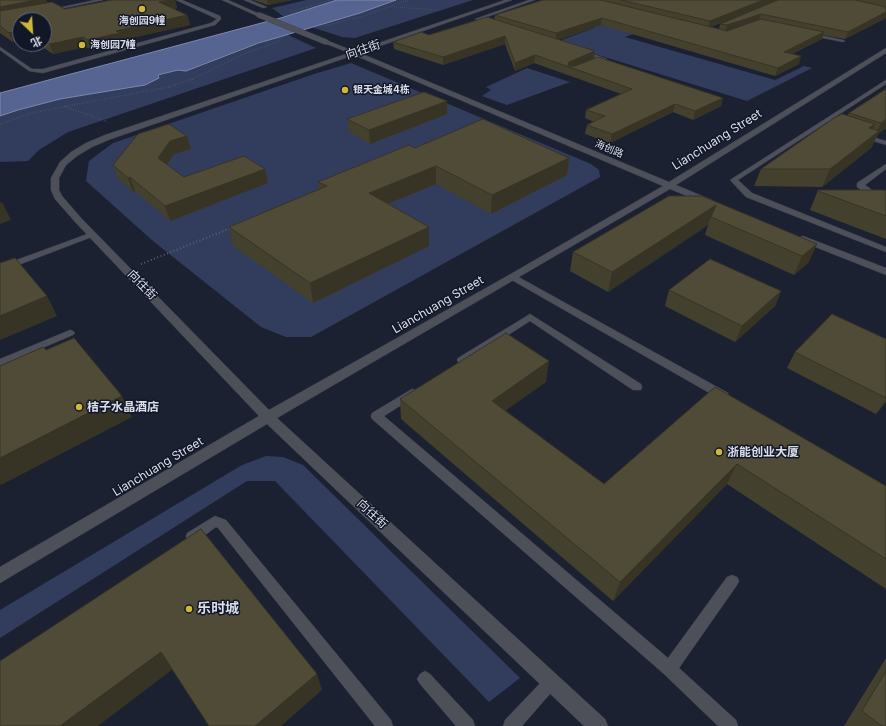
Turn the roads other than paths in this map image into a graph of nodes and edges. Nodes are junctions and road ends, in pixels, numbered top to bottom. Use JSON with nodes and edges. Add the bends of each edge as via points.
{"nodes":[{"id":1,"x":101,"y":0,"type":"edge"},
{"id":2,"x":178,"y":0,"type":"edge"},
{"id":3,"x":224,"y":0,"type":"edge"},
{"id":4,"x":246,"y":0,"type":"edge"},
{"id":5,"x":502,"y":0,"type":"edge"},
{"id":6,"x":510,"y":0,"type":"edge"},
{"id":7,"x":533,"y":0,"type":"edge"},
{"id":8,"x":265,"y":8,"type":"road end"},
{"id":9,"x":43,"y":11,"type":"edge"},
{"id":10,"x":500,"y":26,"type":"edge"},
{"id":11,"x":805,"y":33,"type":"edge"},
{"id":12,"x":843,"y":42,"type":"edge"},
{"id":13,"x":0,"y":48,"type":"edge"},
{"id":14,"x":574,"y":50,"type":"edge"},
{"id":15,"x":886,"y":50,"type":"edge"},
{"id":16,"x":352,"y":52,"type":"junction"},
{"id":17,"x":584,"y":67,"type":"edge"},
{"id":18,"x":886,"y":82,"type":"edge"},
{"id":19,"x":858,"y":134,"type":"edge"},
{"id":20,"x":886,"y":143,"type":"edge"},
{"id":21,"x":885,"y":169,"type":"edge"},
{"id":22,"x":668,"y":186,"type":"junction"},
{"id":23,"x":886,"y":198,"type":"edge"},
{"id":24,"x":719,"y":206,"type":"edge"},
{"id":25,"x":93,"y":235,"type":"junction"},
{"id":26,"x":792,"y":235,"type":"edge"},
{"id":27,"x":886,"y":250,"type":"edge"},
{"id":28,"x":0,"y":269,"type":"edge"},
{"id":29,"x":886,"y":272,"type":"edge"},
{"id":30,"x":513,"y":278,"type":"junction"},
{"id":31,"x":70,"y":333,"type":"dead end"},
{"id":32,"x":0,"y":363,"type":"edge"},
{"id":33,"x":450,"y":368,"type":"edge"},
{"id":34,"x":423,"y":386,"type":"edge"},
{"id":35,"x":637,"y":387,"type":"dead end"},
{"id":36,"x":734,"y":402,"type":"edge"},
{"id":37,"x":268,"y":417,"type":"junction"},
{"id":38,"x":182,"y":543,"type":"edge"},
{"id":39,"x":0,"y":576,"type":"edge"},
{"id":40,"x":732,"y":581,"type":"dead end"},
{"id":41,"x":668,"y":669,"type":"junction"},
{"id":42,"x":425,"y":679,"type":"dead end"},
{"id":43,"x":551,"y":682,"type":"junction"},
{"id":44,"x":385,"y":726,"type":"edge"},
{"id":45,"x":467,"y":726,"type":"edge"},
{"id":46,"x":511,"y":726,"type":"edge"},
{"id":47,"x":598,"y":726,"type":"edge"},
{"id":48,"x":730,"y":726,"type":"edge"}],
"edges":[{"from":1,"to":9,"type":"lane"},
{"from":2,"to":13,"type":"lane","via":[[219,19],[213,24],[43,71],[31,70]]},
{"from":3,"to":16,"type":"street","name":"海创路","bridge":true},
{"from":4,"to":8,"type":"lane"},
{"from":5,"to":16,"type":"street","name":"向往街"},
{"from":6,"to":16,"type":"street","name":"向往街"},
{"from":7,"to":10,"type":"lane","via":[[477,19]]},
{"from":11,"to":12,"type":"lane"},
{"from":14,"to":17,"type":"lane","via":[[604,59]]},
{"from":15,"to":22,"type":"street","name":"Lianchuang Street"},
{"from":16,"to":22,"type":"street","name":"海创路"},
{"from":16,"to":25,"type":"street","name":"向往街","via":[[128,130],[89,145],[74,154],[63,164],[55,178],[55,190],[58,197]]},
{"from":18,"to":27,"type":"lane","via":[[826,124],[734,180],[749,195]]},
{"from":19,"to":20,"type":"lane"},
{"from":21,"to":23,"type":"lane","via":[[860,185],[869,192]]},
{"from":22,"to":24,"type":"street","name":"海创路"},
{"from":22,"to":30,"type":"street","name":"Lianchuang Street"},
{"from":25,"to":28,"type":"lane"},
{"from":25,"to":37,"type":"street","name":"向往街"},
{"from":26,"to":29,"type":"street"},
{"from":30,"to":36,"type":"lane"},
{"from":30,"to":37,"type":"street","name":"Lianchuang Street"},
{"from":31,"to":32,"type":"lane"},
{"from":33,"to":35,"type":"lane","via":[[530,317]]},
{"from":34,"to":41,"type":"lane","via":[[376,416]]},
{"from":37,"to":39,"type":"street","name":"Lianchuang Street"},
{"from":37,"to":43,"type":"street","name":"向往街"},
{"from":38,"to":44,"type":"lane","via":[[215,521],[222,524]]},
{"from":40,"to":41,"type":"lane"},
{"from":41,"to":48,"type":"lane"},
{"from":42,"to":45,"type":"lane"},
{"from":43,"to":46,"type":"lane"},
{"from":43,"to":47,"type":"street","name":"向往街"}]}
